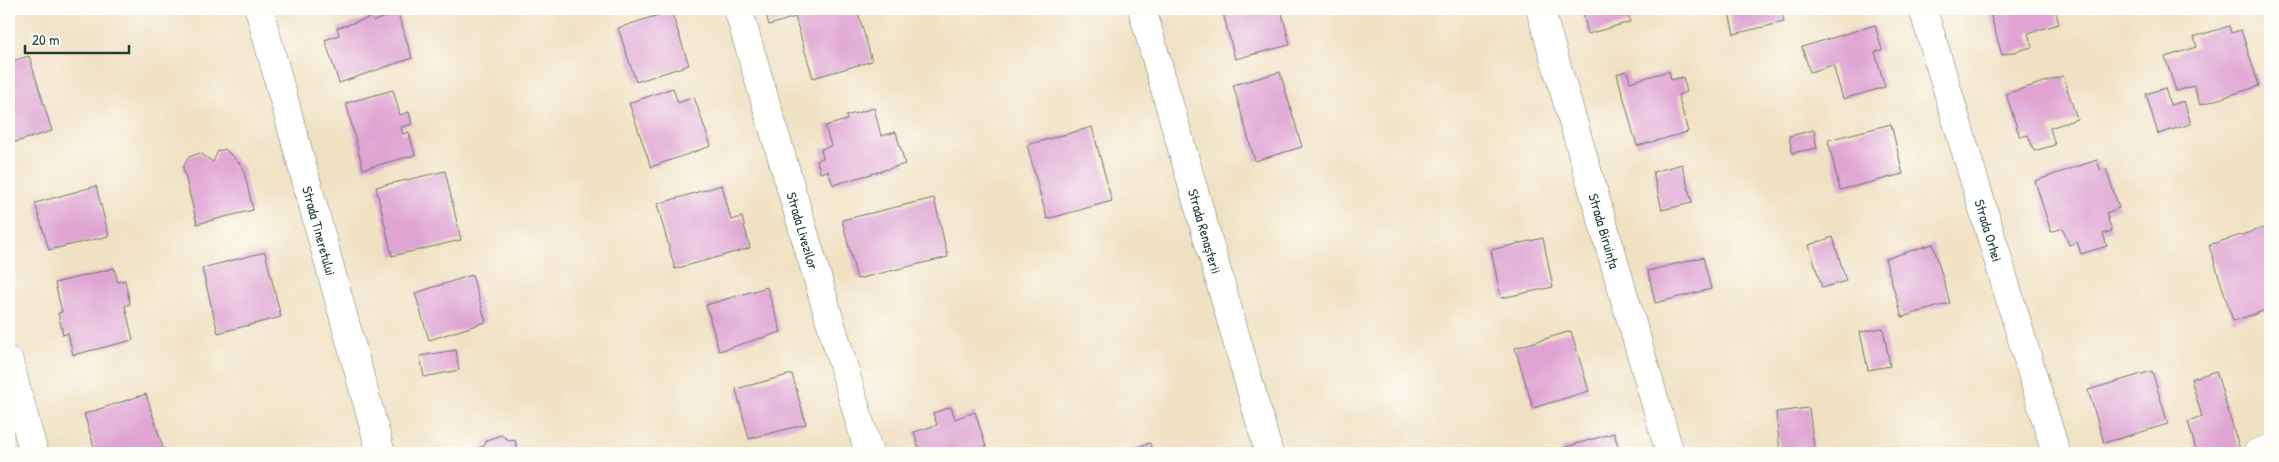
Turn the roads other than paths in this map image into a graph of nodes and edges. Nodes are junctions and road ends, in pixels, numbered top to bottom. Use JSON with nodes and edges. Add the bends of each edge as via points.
{"nodes":[{"id":1,"x":259,"y":9,"type":"edge"},
{"id":2,"x":738,"y":9,"type":"edge"},
{"id":3,"x":1142,"y":9,"type":"edge"},
{"id":4,"x":1540,"y":9,"type":"edge"},
{"id":5,"x":1923,"y":9,"type":"edge"},
{"id":6,"x":9,"y":361,"type":"edge"},
{"id":7,"x":2270,"y":449,"type":"edge"},
{"id":8,"x":34,"y":453,"type":"edge"},
{"id":9,"x":381,"y":453,"type":"edge"},
{"id":10,"x":869,"y":453,"type":"edge"},
{"id":11,"x":1269,"y":453,"type":"edge"},
{"id":12,"x":1670,"y":453,"type":"edge"},
{"id":13,"x":2056,"y":453,"type":"edge"},
{"id":14,"x":2257,"y":453,"type":"edge"}],
"edges":[{"from":1,"to":9,"type":"street","name":"Strada Tineretului"},
{"from":2,"to":10,"type":"street","name":"Strada Livezilor"},
{"from":3,"to":11,"type":"street","name":"Strada Renașterii"},
{"from":4,"to":12,"type":"street","name":"Strada Biruința"},
{"from":5,"to":13,"type":"street","name":"Strada Orhei"},
{"from":6,"to":8,"type":"street"},
{"from":7,"to":14,"type":"street"}]}
